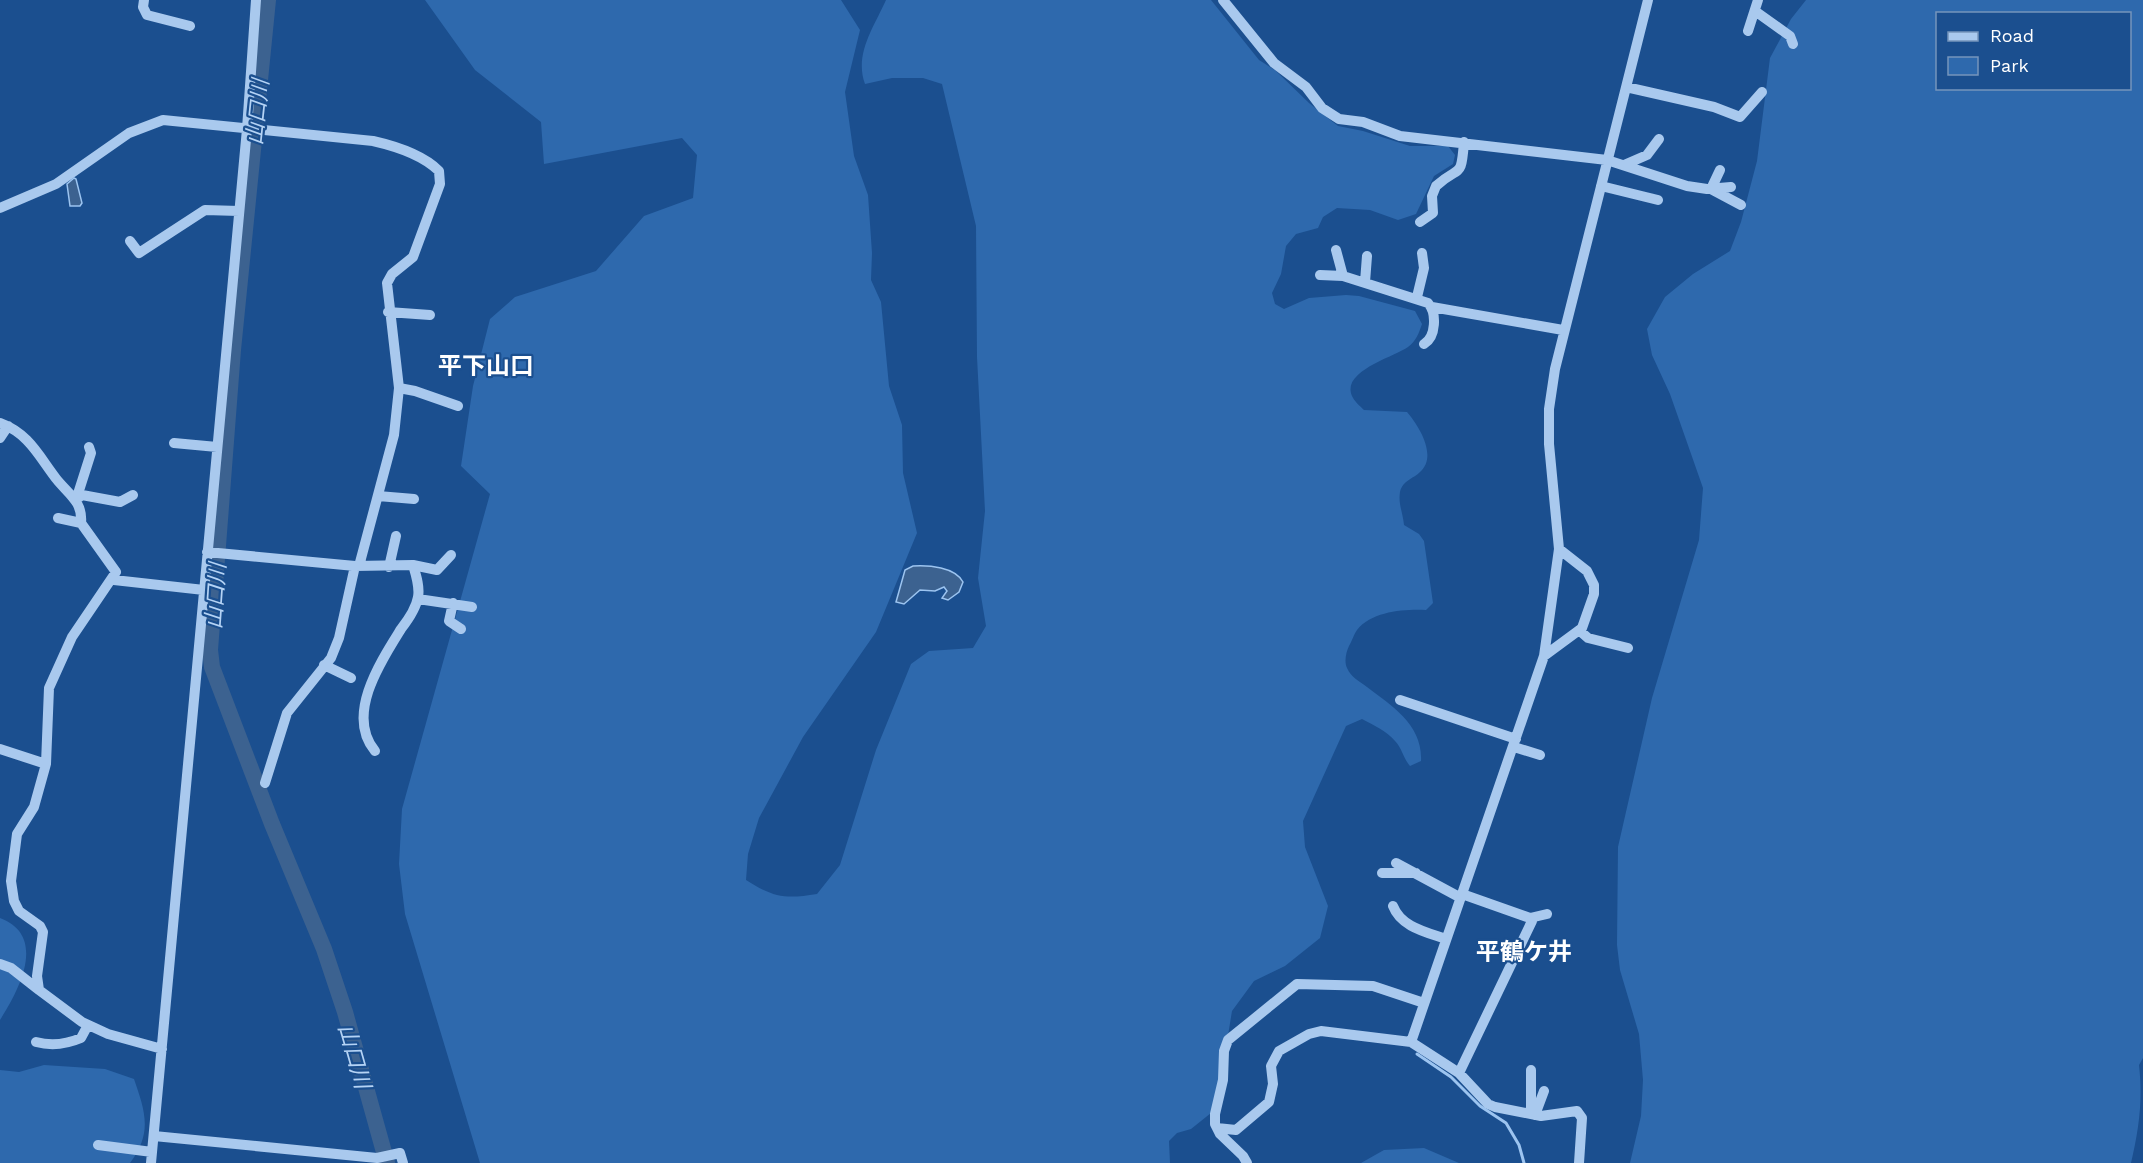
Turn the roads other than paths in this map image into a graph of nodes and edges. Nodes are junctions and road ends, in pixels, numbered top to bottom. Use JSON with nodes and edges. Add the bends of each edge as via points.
{"nodes":[{"id":1,"x":144,"y":0,"type":"edge"},
{"id":2,"x":255,"y":0,"type":"edge"},
{"id":3,"x":1223,"y":0,"type":"edge"},
{"id":4,"x":1648,"y":0,"type":"edge"},
{"id":5,"x":1757,"y":5,"type":"edge"},
{"id":6,"x":190,"y":26,"type":"dead end"},
{"id":7,"x":1748,"y":31,"type":"dead end"},
{"id":8,"x":1793,"y":44,"type":"dead end"},
{"id":9,"x":1626,"y":87,"type":"junction"},
{"id":10,"x":1762,"y":92,"type":"dead end"},
{"id":11,"x":249,"y":129,"type":"junction"},
{"id":12,"x":1659,"y":139,"type":"dead end"},
{"id":13,"x":1464,"y":142,"type":"junction"},
{"id":14,"x":1607,"y":160,"type":"junction"},
{"id":15,"x":1624,"y":165,"type":"junction"},
{"id":16,"x":1720,"y":170,"type":"dead end"},
{"id":17,"x":1600,"y":186,"type":"junction"},
{"id":18,"x":1731,"y":187,"type":"dead end"},
{"id":19,"x":1711,"y":189,"type":"junction"},
{"id":20,"x":1658,"y":200,"type":"dead end"},
{"id":21,"x":1741,"y":205,"type":"dead end"},
{"id":22,"x":0,"y":208,"type":"edge"},
{"id":23,"x":239,"y":212,"type":"junction"},
{"id":24,"x":1420,"y":222,"type":"dead end"},
{"id":25,"x":130,"y":241,"type":"dead end"},
{"id":26,"x":1336,"y":250,"type":"dead end"},
{"id":27,"x":1422,"y":254,"type":"dead end"},
{"id":28,"x":1367,"y":256,"type":"dead end"},
{"id":29,"x":1320,"y":275,"type":"dead end"},
{"id":30,"x":1343,"y":276,"type":"junction"},
{"id":31,"x":1365,"y":282,"type":"junction"},
{"id":32,"x":1417,"y":297,"type":"junction"},
{"id":33,"x":1432,"y":307,"type":"junction"},
{"id":34,"x":388,"y":312,"type":"junction"},
{"id":35,"x":430,"y":315,"type":"dead end"},
{"id":36,"x":1563,"y":330,"type":"junction"},
{"id":37,"x":1424,"y":344,"type":"dead end"},
{"id":38,"x":399,"y":388,"type":"junction"},
{"id":39,"x":458,"y":406,"type":"dead end"},
{"id":40,"x":4,"y":424,"type":"edge"},
{"id":41,"x":0,"y":438,"type":"edge"},
{"id":42,"x":174,"y":443,"type":"dead end"},
{"id":43,"x":89,"y":447,"type":"dead end"},
{"id":44,"x":217,"y":447,"type":"junction"},
{"id":45,"x":133,"y":495,"type":"dead end"},
{"id":46,"x":378,"y":496,"type":"junction"},
{"id":47,"x":76,"y":500,"type":"junction"},
{"id":48,"x":414,"y":500,"type":"dead end"},
{"id":49,"x":58,"y":518,"type":"dead end"},
{"id":50,"x":81,"y":523,"type":"junction"},
{"id":51,"x":396,"y":536,"type":"dead end"},
{"id":52,"x":1559,"y":549,"type":"junction"},
{"id":53,"x":209,"y":552,"type":"junction"},
{"id":54,"x":451,"y":555,"type":"dead end"},
{"id":55,"x":413,"y":565,"type":"junction"},
{"id":56,"x":357,"y":566,"type":"junction"},
{"id":57,"x":389,"y":567,"type":"junction"},
{"id":58,"x":114,"y":580,"type":"junction"},
{"id":59,"x":204,"y":590,"type":"junction"},
{"id":60,"x":418,"y":599,"type":"junction"},
{"id":61,"x":453,"y":603,"type":"junction"},
{"id":62,"x":472,"y":607,"type":"dead end"},
{"id":63,"x":461,"y":629,"type":"dead end"},
{"id":64,"x":1580,"y":631,"type":"junction"},
{"id":65,"x":1628,"y":648,"type":"dead end"},
{"id":66,"x":1544,"y":656,"type":"junction"},
{"id":67,"x":324,"y":665,"type":"junction"},
{"id":68,"x":351,"y":678,"type":"dead end"},
{"id":69,"x":1400,"y":700,"type":"dead end"},
{"id":70,"x":1515,"y":743,"type":"junction"},
{"id":71,"x":0,"y":749,"type":"edge"},
{"id":72,"x":375,"y":751,"type":"dead end"},
{"id":73,"x":1540,"y":755,"type":"dead end"},
{"id":74,"x":46,"y":764,"type":"junction"},
{"id":75,"x":265,"y":783,"type":"dead end"},
{"id":76,"x":1396,"y":863,"type":"dead end"},
{"id":77,"x":1382,"y":873,"type":"dead end"},
{"id":78,"x":1416,"y":873,"type":"junction"},
{"id":79,"x":1462,"y":896,"type":"junction"},
{"id":80,"x":1393,"y":906,"type":"dead end"},
{"id":81,"x":1547,"y":914,"type":"dead end"},
{"id":82,"x":1530,"y":918,"type":"junction"},
{"id":83,"x":1446,"y":939,"type":"junction"},
{"id":84,"x":0,"y":964,"type":"edge"},
{"id":85,"x":39,"y":990,"type":"junction"},
{"id":86,"x":1424,"y":1003,"type":"junction"},
{"id":87,"x":88,"y":1025,"type":"junction"},
{"id":88,"x":36,"y":1042,"type":"dead end"},
{"id":89,"x":1411,"y":1042,"type":"junction"},
{"id":90,"x":162,"y":1049,"type":"junction"},
{"id":91,"x":1531,"y":1070,"type":"dead end"},
{"id":92,"x":1460,"y":1073,"type":"junction"},
{"id":93,"x":1544,"y":1091,"type":"dead end"},
{"id":94,"x":1533,"y":1114,"type":"junction"},
{"id":95,"x":1217,"y":1128,"type":"junction"},
{"id":96,"x":154,"y":1136,"type":"junction"},
{"id":97,"x":98,"y":1144,"type":"dead end"},
{"id":98,"x":152,"y":1157,"type":"edge"},
{"id":99,"x":400,"y":1158,"type":"edge"},
{"id":100,"x":1247,"y":1163,"type":"edge"},
{"id":101,"x":1579,"y":1163,"type":"edge"}],
"edges":[{"from":1,"to":6,"type":"street","via":[[147,15]]},
{"from":2,"to":11,"type":"street"},
{"from":3,"to":13,"type":"street","via":[[1274,63],[1306,87],[1329,114],[1400,136]]},
{"from":4,"to":9,"type":"street"},
{"from":5,"to":7,"type":"street"},
{"from":5,"to":8,"type":"street","via":[[1790,36]]},
{"from":9,"to":10,"type":"street","via":[[1714,107],[1740,117]]},
{"from":9,"to":14,"type":"street"},
{"from":11,"to":22,"type":"street","via":[[163,120],[144,126],[56,184]]},
{"from":11,"to":23,"type":"street"},
{"from":11,"to":34,"type":"street","via":[[388,144],[439,171],[440,184],[413,257],[387,283]]},
{"from":12,"to":15,"type":"street","via":[[1647,155]]},
{"from":13,"to":14,"type":"street"},
{"from":13,"to":24,"type":"street","via":[[1462,166],[1436,186],[1432,213]]},
{"from":14,"to":15,"type":"street"},
{"from":14,"to":17,"type":"street"},
{"from":15,"to":19,"type":"street","via":[[1687,186]]},
{"from":16,"to":19,"type":"street"},
{"from":17,"to":20,"type":"street"},
{"from":17,"to":36,"type":"street"},
{"from":18,"to":19,"type":"street"},
{"from":19,"to":21,"type":"street"},
{"from":23,"to":25,"type":"street","via":[[205,210],[139,253]]},
{"from":23,"to":44,"type":"street"},
{"from":26,"to":30,"type":"street"},
{"from":27,"to":32,"type":"street","via":[[1424,268]]},
{"from":28,"to":31,"type":"street"},
{"from":29,"to":30,"type":"street"},
{"from":30,"to":31,"type":"street"},
{"from":31,"to":32,"type":"street"},
{"from":32,"to":33,"type":"street"},
{"from":33,"to":36,"type":"street"},
{"from":33,"to":37,"type":"street","via":[[1434,333]]},
{"from":34,"to":35,"type":"street"},
{"from":34,"to":38,"type":"street"},
{"from":36,"to":52,"type":"street","via":[[1549,409]]},
{"from":38,"to":39,"type":"street"},
{"from":38,"to":46,"type":"street","via":[[394,435]]},
{"from":40,"to":41,"type":"street"},
{"from":40,"to":47,"type":"street","via":[[34,445]]},
{"from":42,"to":44,"type":"street"},
{"from":43,"to":47,"type":"street","via":[[91,453]]},
{"from":44,"to":53,"type":"street"},
{"from":45,"to":47,"type":"street","via":[[120,502],[82,495]]},
{"from":46,"to":48,"type":"street"},
{"from":46,"to":56,"type":"street"},
{"from":47,"to":50,"type":"street","via":[[82,513]]},
{"from":49,"to":50,"type":"street"},
{"from":50,"to":58,"type":"street","via":[[111,562],[116,572]]},
{"from":51,"to":57,"type":"street"},
{"from":52,"to":64,"type":"street","via":[[1587,571],[1594,585],[1592,606]]},
{"from":52,"to":66,"type":"street"},
{"from":53,"to":56,"type":"street"},
{"from":53,"to":59,"type":"street"},
{"from":54,"to":55,"type":"street","via":[[437,570]]},
{"from":55,"to":57,"type":"street"},
{"from":55,"to":60,"type":"street"},
{"from":56,"to":57,"type":"street"},
{"from":56,"to":67,"type":"street","via":[[339,638]]},
{"from":58,"to":59,"type":"street"},
{"from":58,"to":74,"type":"street","via":[[72,637],[49,687]]},
{"from":59,"to":90,"type":"street"},
{"from":60,"to":61,"type":"street"},
{"from":60,"to":72,"type":"street","via":[[376,670],[363,709],[364,730]]},
{"from":61,"to":62,"type":"street"},
{"from":61,"to":63,"type":"street","via":[[449,621]]},
{"from":64,"to":65,"type":"street","via":[[1588,638]]},
{"from":64,"to":66,"type":"street"},
{"from":66,"to":70,"type":"street"},
{"from":67,"to":68,"type":"street"},
{"from":67,"to":75,"type":"street","via":[[287,713]]},
{"from":69,"to":70,"type":"street"},
{"from":70,"to":73,"type":"street"},
{"from":70,"to":79,"type":"street"},
{"from":71,"to":74,"type":"street"},
{"from":74,"to":85,"type":"street","via":[[34,807],[17,834],[11,881],[19,911],[43,932],[36,976]]},
{"from":76,"to":78,"type":"street"},
{"from":77,"to":78,"type":"street"},
{"from":78,"to":79,"type":"street"},
{"from":79,"to":82,"type":"street"},
{"from":79,"to":83,"type":"street"},
{"from":80,"to":83,"type":"street","via":[[1397,916],[1412,926]]},
{"from":81,"to":82,"type":"street"},
{"from":82,"to":92,"type":"street","via":[[1532,921]]},
{"from":83,"to":86,"type":"street"},
{"from":84,"to":85,"type":"street"},
{"from":85,"to":87,"type":"street"},
{"from":86,"to":89,"type":"street"},
{"from":86,"to":95,"type":"street","via":[[1373,986],[1297,984],[1226,1043],[1215,1114]]},
{"from":87,"to":88,"type":"street","via":[[81,1038],[70,1043]]},
{"from":87,"to":90,"type":"street"},
{"from":89,"to":92,"type":"street"},
{"from":89,"to":95,"type":"street","via":[[1321,1031],[1309,1034],[1283,1048],[1273,1061],[1269,1102],[1236,1130]]},
{"from":90,"to":96,"type":"street"},
{"from":91,"to":94,"type":"street"},
{"from":92,"to":94,"type":"street","via":[[1488,1104]]},
{"from":93,"to":94,"type":"street"},
{"from":94,"to":101,"type":"street","via":[[1580,1113],[1583,1143]]},
{"from":95,"to":100,"type":"street"},
{"from":96,"to":98,"type":"street"},
{"from":96,"to":99,"type":"street"},
{"from":97,"to":98,"type":"street"}]}
